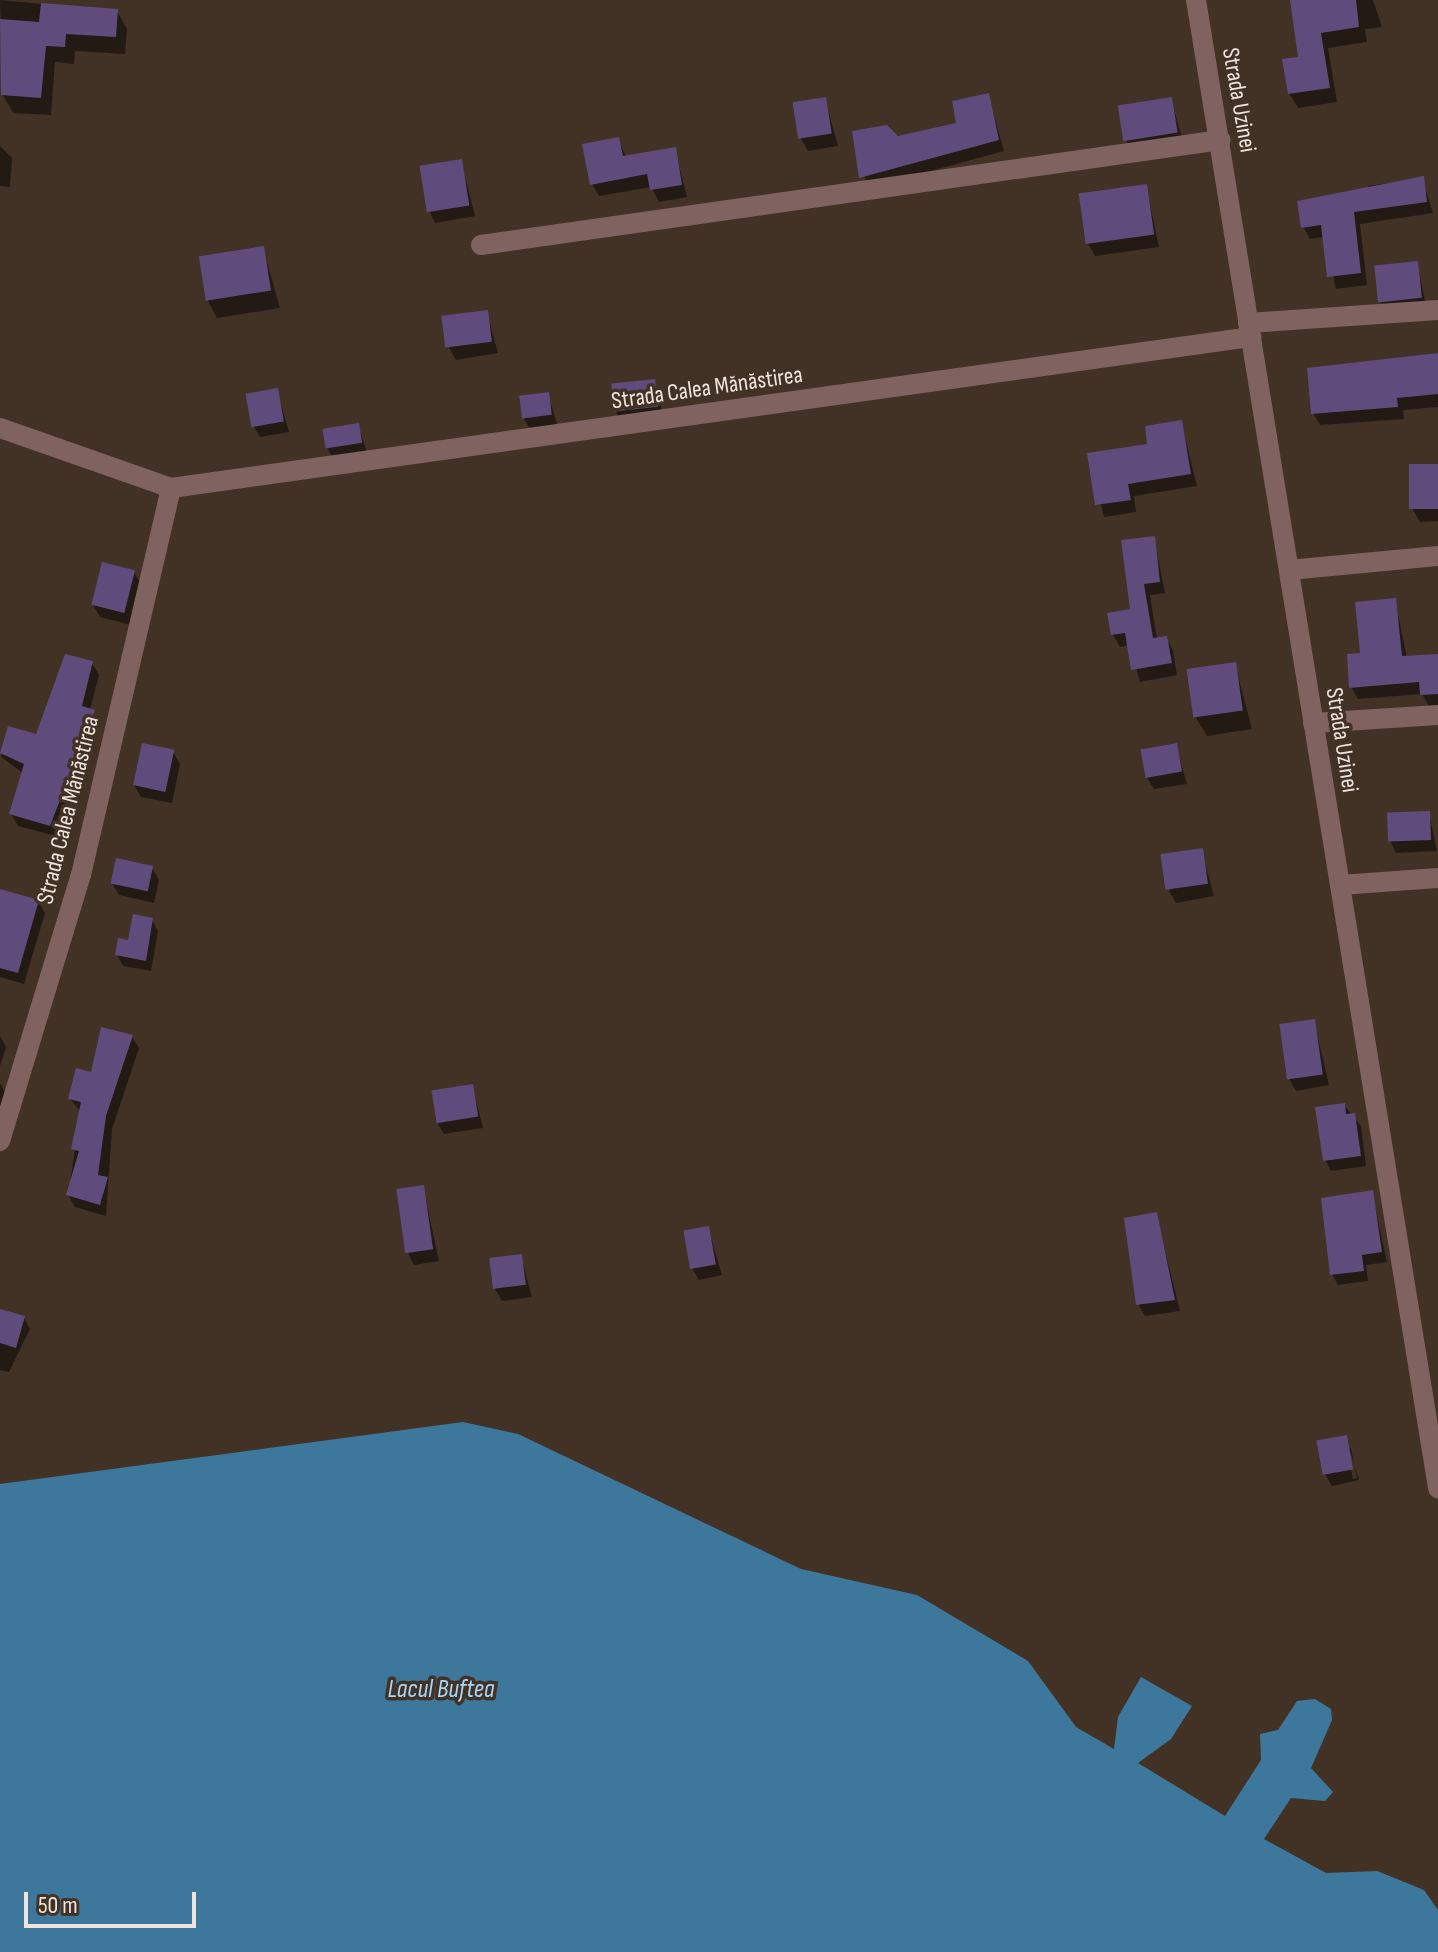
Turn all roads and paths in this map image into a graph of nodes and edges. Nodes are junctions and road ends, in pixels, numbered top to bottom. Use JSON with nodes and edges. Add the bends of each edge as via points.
{"nodes":[{"id":1,"x":1196,"y":0,"type":"edge"},
{"id":2,"x":1221,"y":140,"type":"junction"},
{"id":3,"x":481,"y":245,"type":"dead end"},
{"id":4,"x":1438,"y":310,"type":"edge"},
{"id":5,"x":1249,"y":330,"type":"junction"},
{"id":6,"x":0,"y":428,"type":"edge"},
{"id":7,"x":171,"y":488,"type":"junction"},
{"id":8,"x":1438,"y":556,"type":"edge"},
{"id":9,"x":1289,"y":570,"type":"junction"},
{"id":10,"x":1438,"y":715,"type":"edge"},
{"id":11,"x":1313,"y":723,"type":"junction"},
{"id":12,"x":1438,"y":878,"type":"edge"},
{"id":13,"x":1340,"y":885,"type":"junction"},
{"id":14,"x":0,"y":1141,"type":"edge"},
{"id":15,"x":1430,"y":1393,"type":"edge"},
{"id":16,"x":1438,"y":1488,"type":"edge"}],
"edges":[{"from":1,"to":2,"type":"street","name":"Strada Uzinei"},
{"from":2,"to":3,"type":"street"},
{"from":2,"to":5,"type":"street","name":"Strada Uzinei"},
{"from":4,"to":5,"type":"street","name":"Strada Calea Mănăstirea"},
{"from":5,"to":7,"type":"street","name":"Strada Calea Mănăstirea"},
{"from":5,"to":9,"type":"street","name":"Strada Uzinei"},
{"from":6,"to":7,"type":"street","name":"Strada Calea Mănăstirea"},
{"from":7,"to":14,"type":"street","name":"Strada Calea Mănăstirea","via":[[81,875]]},
{"from":8,"to":9,"type":"street"},
{"from":9,"to":11,"type":"street","name":"Strada Uzinei"},
{"from":10,"to":11,"type":"street"},
{"from":11,"to":13,"type":"street","name":"Strada Uzinei"},
{"from":12,"to":13,"type":"street"},
{"from":13,"to":15,"type":"street","name":"Strada Uzinei"},
{"from":15,"to":16,"type":"street","name":"Strada Uzinei"}]}
